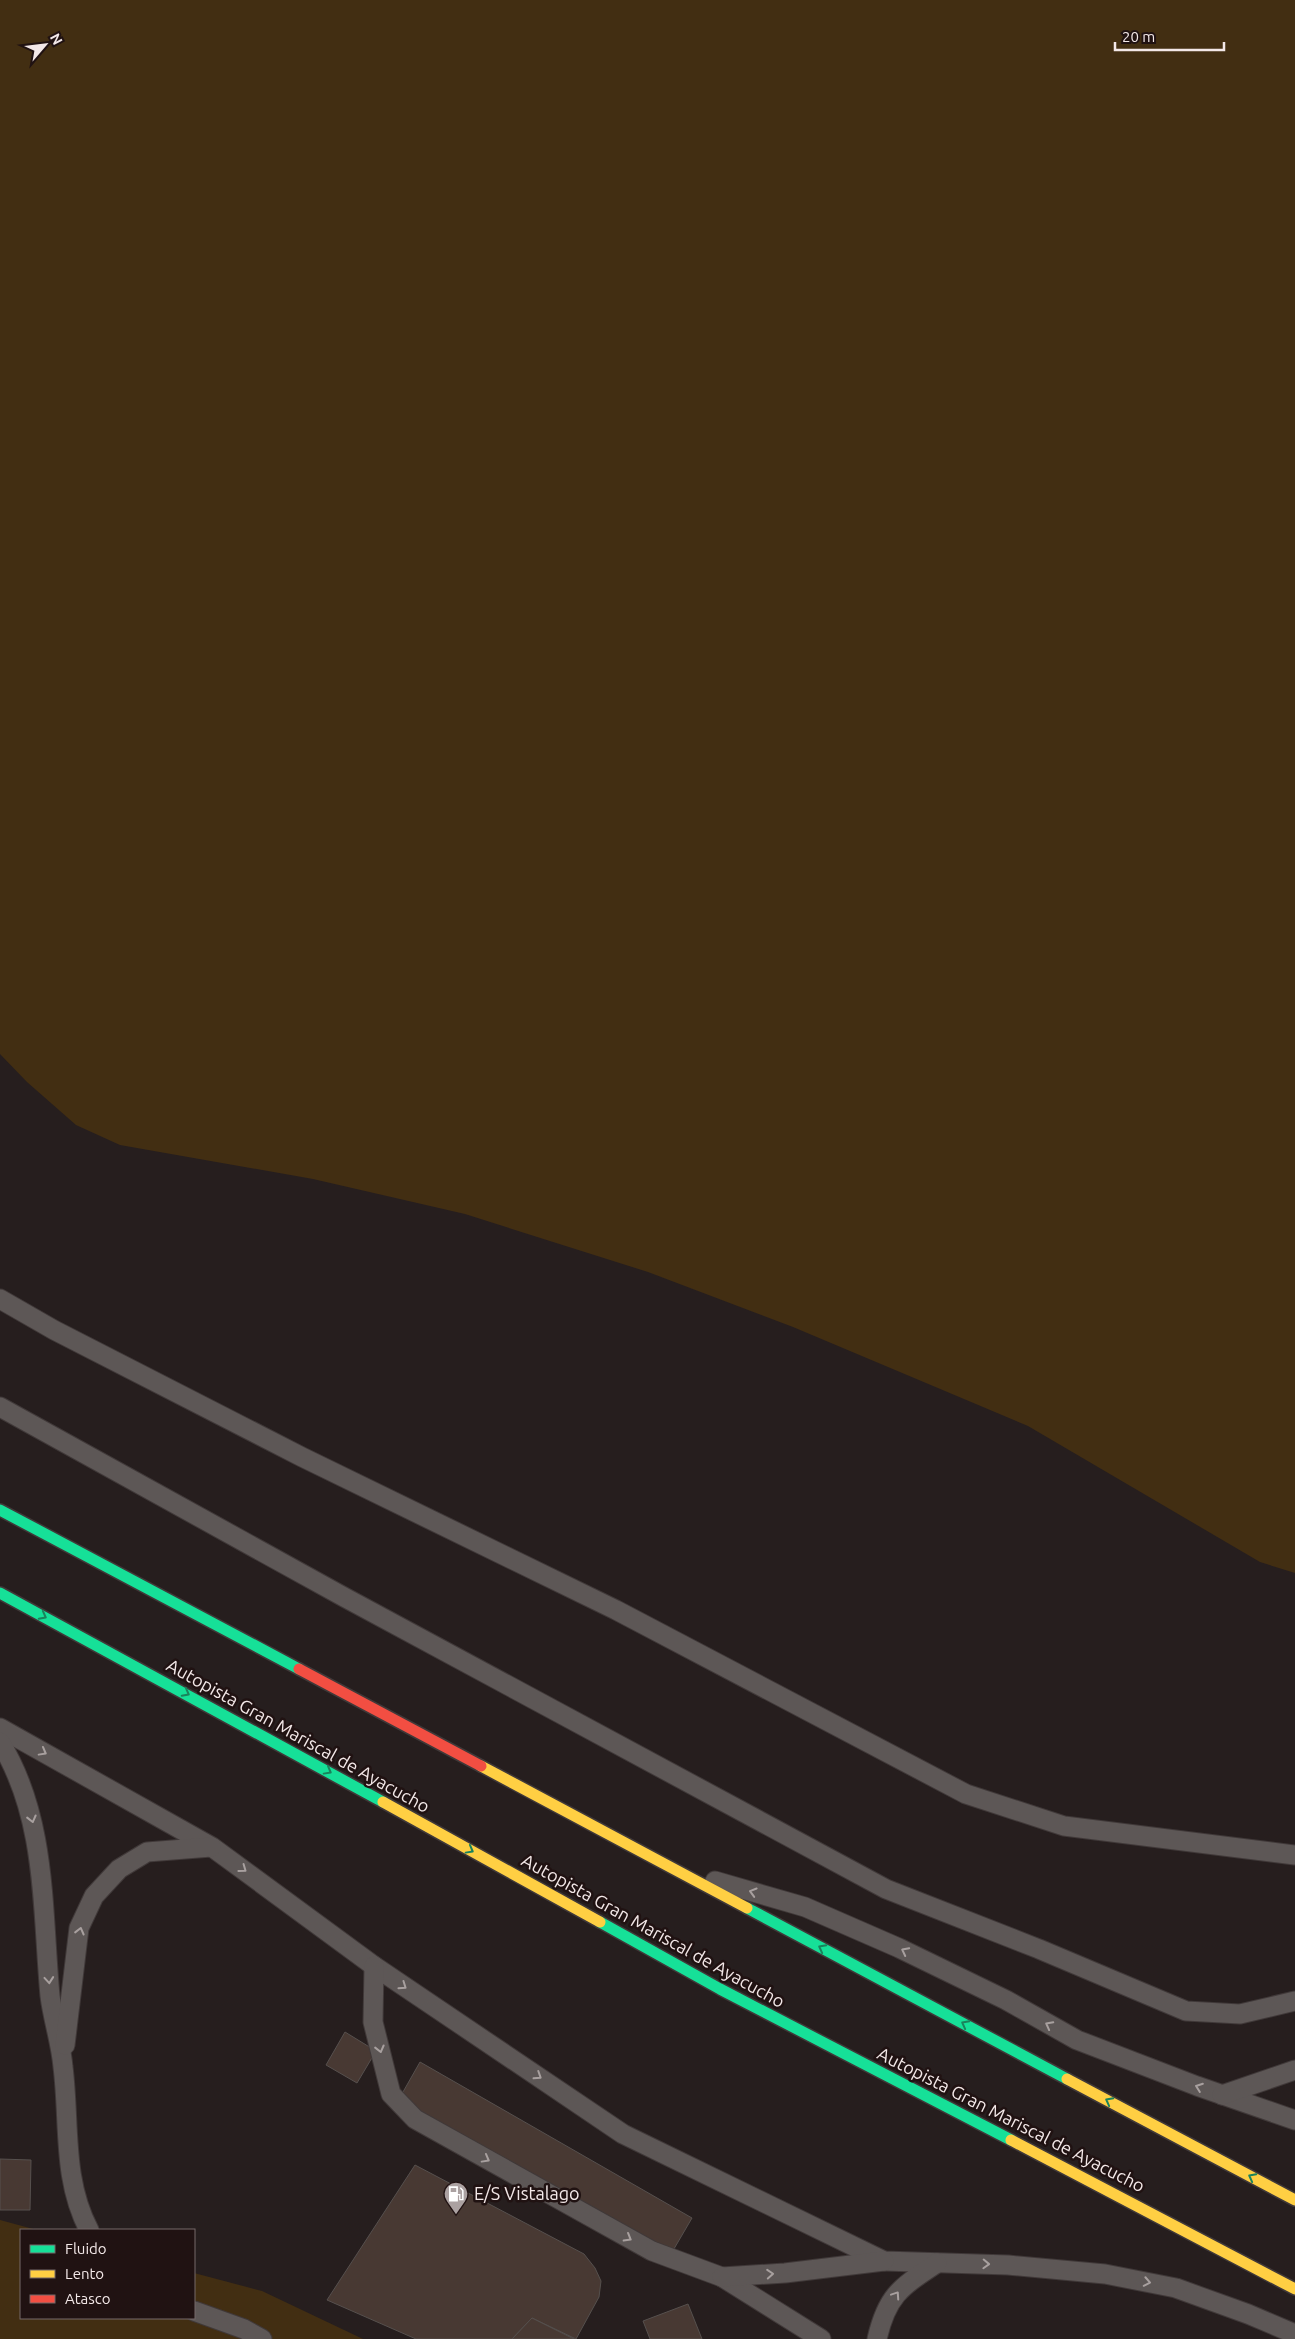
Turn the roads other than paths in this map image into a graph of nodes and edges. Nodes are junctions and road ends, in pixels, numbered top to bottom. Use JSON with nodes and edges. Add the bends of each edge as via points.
{"nodes":[{"id":1,"x":0,"y":1299,"type":"edge"},
{"id":2,"x":0,"y":1407,"type":"edge"},
{"id":3,"x":0,"y":1510,"type":"edge"},
{"id":4,"x":0,"y":1593,"type":"edge"},
{"id":5,"x":0,"y":1728,"type":"edge"},
{"id":6,"x":0,"y":1742,"type":"edge"},
{"id":7,"x":212,"y":1847,"type":"junction"},
{"id":8,"x":1295,"y":1855,"type":"edge"},
{"id":9,"x":673,"y":1869,"type":"junction"},
{"id":10,"x":374,"y":1966,"type":"junction"},
{"id":11,"x":1295,"y":2001,"type":"edge"},
{"id":12,"x":63,"y":2066,"type":"junction"},
{"id":13,"x":1295,"y":2070,"type":"edge"},
{"id":14,"x":1222,"y":2095,"type":"junction"},
{"id":15,"x":1295,"y":2120,"type":"edge"},
{"id":16,"x":1295,"y":2200,"type":"edge"},
{"id":17,"x":88,"y":2229,"type":"edge"},
{"id":18,"x":884,"y":2261,"type":"junction"},
{"id":19,"x":937,"y":2263,"type":"junction"},
{"id":20,"x":722,"y":2277,"type":"junction"},
{"id":21,"x":1295,"y":2290,"type":"edge"},
{"id":22,"x":195,"y":2312,"type":"edge"},
{"id":23,"x":1295,"y":2334,"type":"edge"},
{"id":24,"x":262,"y":2339,"type":"edge"},
{"id":25,"x":821,"y":2339,"type":"edge"},
{"id":26,"x":877,"y":2339,"type":"edge"}],
"edges":[{"from":1,"to":8,"type":"lane","via":[[302,1457],[616,1610],[966,1794],[1064,1826]]},
{"from":2,"to":11,"type":"lane","via":[[344,1597],[886,1889],[1186,2011],[1240,2014]]},
{"from":3,"to":9,"type":"highway"},
{"from":4,"to":21,"type":"highway","name":"Autopista Gran Mariscal de Ayacucho","one_way":true,"via":[[720,1989]]},
{"from":5,"to":7,"type":"lane","one_way":true},
{"from":6,"to":12,"type":"lane","one_way":true,"via":[[28,1801],[36,1832],[51,1998]]},
{"from":7,"to":10,"type":"lane","one_way":true},
{"from":12,"to":7,"type":"lane","one_way":true,"via":[[79,1928],[94,1896],[119,1870],[148,1852]]},
{"from":14,"to":9,"type":"lane","one_way":true,"via":[[1077,2040],[1006,2000],[805,1907]]},
{"from":16,"to":9,"type":"highway","one_way":true},
{"from":10,"to":18,"type":"lane","one_way":true,"via":[[623,2134]]},
{"from":10,"to":20,"type":"lane","one_way":true,"via":[[373,2022],[391,2094],[416,2119],[652,2251]]},
{"from":12,"to":17,"type":"lane","via":[[68,2166]]},
{"from":13,"to":14,"type":"lane"},
{"from":14,"to":15,"type":"lane"},
{"from":18,"to":19,"type":"lane"},
{"from":20,"to":18,"type":"lane","one_way":true},
{"from":19,"to":23,"type":"lane","one_way":true,"via":[[1008,2264],[1140,2280],[1176,2288]]},
{"from":26,"to":19,"type":"lane","one_way":true,"via":[[882,2315],[901,2287]]},
{"from":20,"to":25,"type":"lane"},
{"from":22,"to":24,"type":"lane","via":[[244,2329]]}]}
